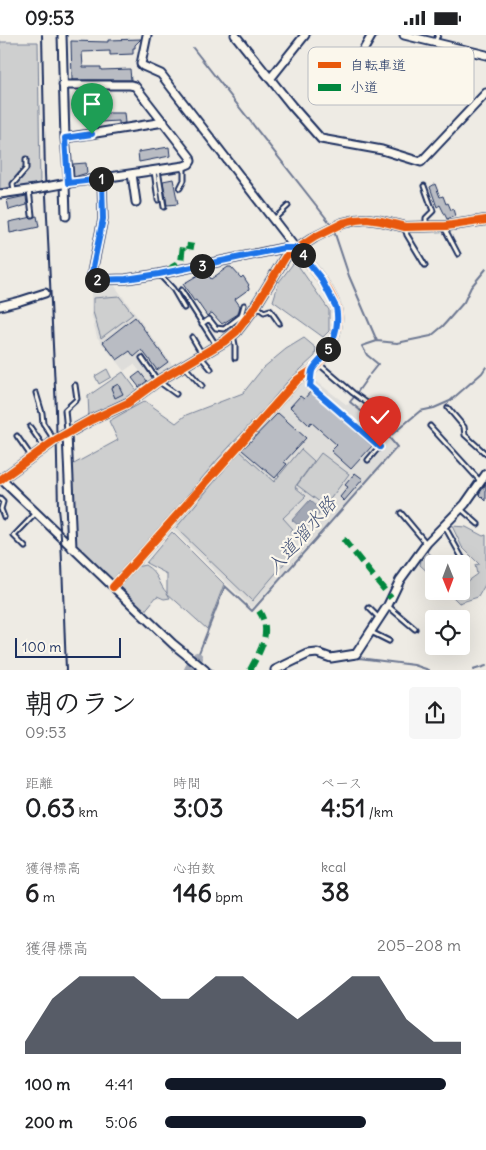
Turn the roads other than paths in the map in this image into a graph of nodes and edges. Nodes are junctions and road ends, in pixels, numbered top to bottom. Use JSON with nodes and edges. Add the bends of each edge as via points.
{"nodes":[{"id":1,"x":62,"y":35,"type":"edge"},
{"id":2,"x":148,"y":35,"type":"edge"},
{"id":3,"x":235,"y":35,"type":"edge"},
{"id":4,"x":305,"y":35,"type":"edge"},
{"id":5,"x":372,"y":35,"type":"edge"},
{"id":6,"x":404,"y":35,"type":"edge"},
{"id":7,"x":436,"y":39,"type":"edge"},
{"id":8,"x":365,"y":47,"type":"edge"},
{"id":9,"x":461,"y":47,"type":"edge"},
{"id":10,"x":474,"y":51,"type":"edge"},
{"id":11,"x":486,"y":55,"type":"edge"},
{"id":12,"x":270,"y":79,"type":"junction"},
{"id":13,"x":63,"y":85,"type":"junction"},
{"id":14,"x":486,"y":93,"type":"edge"},
{"id":15,"x":164,"y":122,"type":"junction"},
{"id":16,"x":65,"y":138,"type":"junction"},
{"id":17,"x":26,"y":159,"type":"dead end"},
{"id":18,"x":184,"y":166,"type":"junction"},
{"id":19,"x":156,"y":170,"type":"junction"},
{"id":20,"x":132,"y":174,"type":"junction"},
{"id":21,"x":102,"y":179,"type":"junction"},
{"id":22,"x":65,"y":184,"type":"junction"},
{"id":23,"x":424,"y":186,"type":"dead end"},
{"id":24,"x":180,"y":188,"type":"dead end"},
{"id":25,"x":32,"y":189,"type":"junction"},
{"id":26,"x":14,"y":192,"type":"junction"},
{"id":27,"x":0,"y":194,"type":"edge"},
{"id":28,"x":158,"y":200,"type":"dead end"},
{"id":29,"x":136,"y":202,"type":"dead end"},
{"id":30,"x":164,"y":207,"type":"dead end"},
{"id":31,"x":288,"y":207,"type":"dead end"},
{"id":32,"x":32,"y":215,"type":"dead end"},
{"id":33,"x":66,"y":216,"type":"dead end"},
{"id":34,"x":274,"y":219,"type":"junction"},
{"id":35,"x":486,"y":220,"type":"edge"},
{"id":36,"x":446,"y":226,"type":"junction"},
{"id":37,"x":405,"y":227,"type":"junction"},
{"id":38,"x":425,"y":227,"type":"junction"},
{"id":39,"x":297,"y":248,"type":"junction"},
{"id":40,"x":458,"y":254,"type":"dead end"},
{"id":41,"x":425,"y":265,"type":"dead end"},
{"id":42,"x":159,"y":274,"type":"junction"},
{"id":43,"x":180,"y":290,"type":"dead end"},
{"id":44,"x":45,"y":293,"type":"dead end"},
{"id":45,"x":244,"y":305,"type":"dead end"},
{"id":46,"x":256,"y":305,"type":"junction"},
{"id":47,"x":0,"y":306,"type":"edge"},
{"id":48,"x":184,"y":308,"type":"dead end"},
{"id":49,"x":279,"y":323,"type":"dead end"},
{"id":50,"x":202,"y":324,"type":"junction"},
{"id":51,"x":232,"y":335,"type":"junction"},
{"id":52,"x":192,"y":337,"type":"dead end"},
{"id":53,"x":216,"y":346,"type":"junction"},
{"id":54,"x":201,"y":355,"type":"junction"},
{"id":55,"x":142,"y":358,"type":"dead end"},
{"id":56,"x":235,"y":358,"type":"dead end"},
{"id":57,"x":318,"y":363,"type":"junction"},
{"id":58,"x":183,"y":366,"type":"junction"},
{"id":59,"x":211,"y":369,"type":"dead end"},
{"id":60,"x":312,"y":370,"type":"junction"},
{"id":61,"x":158,"y":381,"type":"junction"},
{"id":62,"x":76,"y":385,"type":"dead end"},
{"id":63,"x":202,"y":386,"type":"dead end"},
{"id":64,"x":36,"y":393,"type":"dead end"},
{"id":65,"x":176,"y":394,"type":"dead end"},
{"id":66,"x":448,"y":408,"type":"dead end"},
{"id":67,"x":385,"y":414,"type":"dead end"},
{"id":68,"x":430,"y":426,"type":"dead end"},
{"id":69,"x":30,"y":427,"type":"dead end"},
{"id":70,"x":67,"y":434,"type":"junction"},
{"id":71,"x":17,"y":436,"type":"dead end"},
{"id":72,"x":48,"y":446,"type":"junction"},
{"id":73,"x":486,"y":454,"type":"edge"},
{"id":74,"x":32,"y":457,"type":"junction"},
{"id":75,"x":368,"y":459,"type":"dead end"},
{"id":76,"x":486,"y":474,"type":"edge"},
{"id":77,"x":1,"y":480,"type":"edge"},
{"id":78,"x":480,"y":482,"type":"junction"},
{"id":79,"x":0,"y":499,"type":"edge"},
{"id":80,"x":461,"y":508,"type":"junction"},
{"id":81,"x":36,"y":513,"type":"junction"},
{"id":82,"x":401,"y":513,"type":"dead end"},
{"id":83,"x":4,"y":517,"type":"dead end"},
{"id":84,"x":478,"y":524,"type":"dead end"},
{"id":85,"x":444,"y":526,"type":"junction"},
{"id":86,"x":427,"y":543,"type":"junction"},
{"id":87,"x":25,"y":547,"type":"dead end"},
{"id":88,"x":72,"y":548,"type":"junction"},
{"id":89,"x":460,"y":555,"type":"edge"},
{"id":90,"x":113,"y":587,"type":"junction"},
{"id":91,"x":388,"y":605,"type":"junction"},
{"id":92,"x":369,"y":608,"type":"dead end"},
{"id":93,"x":379,"y":618,"type":"junction"},
{"id":94,"x":415,"y":629,"type":"dead end"},
{"id":95,"x":370,"y":632,"type":"junction"},
{"id":96,"x":389,"y":641,"type":"dead end"},
{"id":97,"x":205,"y":670,"type":"edge"},
{"id":98,"x":274,"y":670,"type":"edge"}],
"edges":[{"from":1,"to":13,"type":"street"},
{"from":2,"to":34,"type":"street","via":[[143,66],[161,74]]},
{"from":3,"to":12,"type":"street"},
{"from":4,"to":12,"type":"street"},
{"from":5,"to":8,"type":"street"},
{"from":6,"to":7,"type":"street"},
{"from":7,"to":9,"type":"street"},
{"from":10,"to":11,"type":"street"},
{"from":12,"to":14,"type":"street","via":[[321,139],[382,150],[420,162]]},
{"from":13,"to":15,"type":"street","via":[[135,86]]},
{"from":13,"to":16,"type":"street"},
{"from":15,"to":16,"type":"street"},
{"from":15,"to":18,"type":"street","via":[[190,157],[191,161]]},
{"from":16,"to":22,"type":"street"},
{"from":17,"to":26,"type":"lane","via":[[26,169],[13,184]]},
{"from":18,"to":19,"type":"street"},
{"from":18,"to":24,"type":"lane","via":[[184,180]]},
{"from":19,"to":20,"type":"street"},
{"from":19,"to":28,"type":"lane"},
{"from":19,"to":30,"type":"lane"},
{"from":20,"to":21,"type":"street"},
{"from":20,"to":29,"type":"street"},
{"from":21,"to":22,"type":"street"},
{"from":21,"to":42,"type":"street","via":[[103,219],[92,277],[108,280]]},
{"from":22,"to":25,"type":"street","bridge":true},
{"from":22,"to":33,"type":"street"},
{"from":23,"to":38,"type":"lane","via":[[434,211],[426,218]]},
{"from":25,"to":26,"type":"street"},
{"from":25,"to":32,"type":"lane"},
{"from":26,"to":27,"type":"street"},
{"from":31,"to":34,"type":"lane"},
{"from":34,"to":39,"type":"street"},
{"from":35,"to":36,"type":"street"},
{"from":36,"to":38,"type":"street"},
{"from":36,"to":40,"type":"lane"},
{"from":37,"to":38,"type":"street"},
{"from":37,"to":39,"type":"street","via":[[367,219],[356,220],[329,230]]},
{"from":37,"to":41,"type":"lane","via":[[406,235]]},
{"from":39,"to":42,"type":"street"},
{"from":39,"to":46,"type":"street","via":[[283,260]]},
{"from":39,"to":57,"type":"street","via":[[320,277],[336,307],[338,319],[332,341]]},
{"from":42,"to":48,"type":"lane"},
{"from":43,"to":50,"type":"lane"},
{"from":44,"to":47,"type":"street"},
{"from":45,"to":50,"type":"lane","via":[[241,316],[224,329],[216,328],[209,319]]},
{"from":46,"to":49,"type":"lane","via":[[264,312],[270,310]]},
{"from":46,"to":51,"type":"street"},
{"from":50,"to":53,"type":"lane"},
{"from":51,"to":53,"type":"street"},
{"from":51,"to":56,"type":"lane"},
{"from":52,"to":54,"type":"lane"},
{"from":53,"to":54,"type":"street"},
{"from":54,"to":58,"type":"street"},
{"from":54,"to":59,"type":"lane"},
{"from":55,"to":61,"type":"lane"},
{"from":57,"to":60,"type":"street"},
{"from":57,"to":67,"type":"lane","via":[[358,397],[375,404]]},
{"from":58,"to":61,"type":"street"},
{"from":58,"to":63,"type":"lane"},
{"from":60,"to":75,"type":"lane","via":[[310,386],[380,447]]},
{"from":60,"to":90,"type":"street","via":[[297,380]]},
{"from":61,"to":65,"type":"lane"},
{"from":61,"to":70,"type":"street","via":[[128,403]]},
{"from":62,"to":70,"type":"lane","via":[[77,399],[65,410]]},
{"from":64,"to":72,"type":"lane","via":[[43,423],[51,435]]},
{"from":66,"to":73,"type":"lane","via":[[464,427],[465,435]]},
{"from":68,"to":78,"type":"lane"},
{"from":69,"to":72,"type":"lane"},
{"from":70,"to":72,"type":"street"},
{"from":70,"to":88,"type":"street"},
{"from":71,"to":74,"type":"lane"},
{"from":72,"to":74,"type":"street"},
{"from":74,"to":77,"type":"street"},
{"from":76,"to":78,"type":"street"},
{"from":77,"to":81,"type":"street"},
{"from":78,"to":80,"type":"street"},
{"from":79,"to":83,"type":"lane"},
{"from":80,"to":84,"type":"lane"},
{"from":80,"to":85,"type":"street"},
{"from":81,"to":87,"type":"lane","via":[[14,537]]},
{"from":81,"to":88,"type":"street"},
{"from":82,"to":86,"type":"lane"},
{"from":85,"to":86,"type":"street"},
{"from":85,"to":89,"type":"lane"},
{"from":86,"to":91,"type":"street","via":[[400,580]]},
{"from":88,"to":90,"type":"street"},
{"from":90,"to":97,"type":"street"},
{"from":91,"to":93,"type":"street"},
{"from":91,"to":94,"type":"lane"},
{"from":92,"to":93,"type":"lane"},
{"from":93,"to":95,"type":"street"},
{"from":95,"to":96,"type":"lane"},
{"from":95,"to":98,"type":"street","via":[[356,654],[331,658],[317,653],[308,654]]}]}
